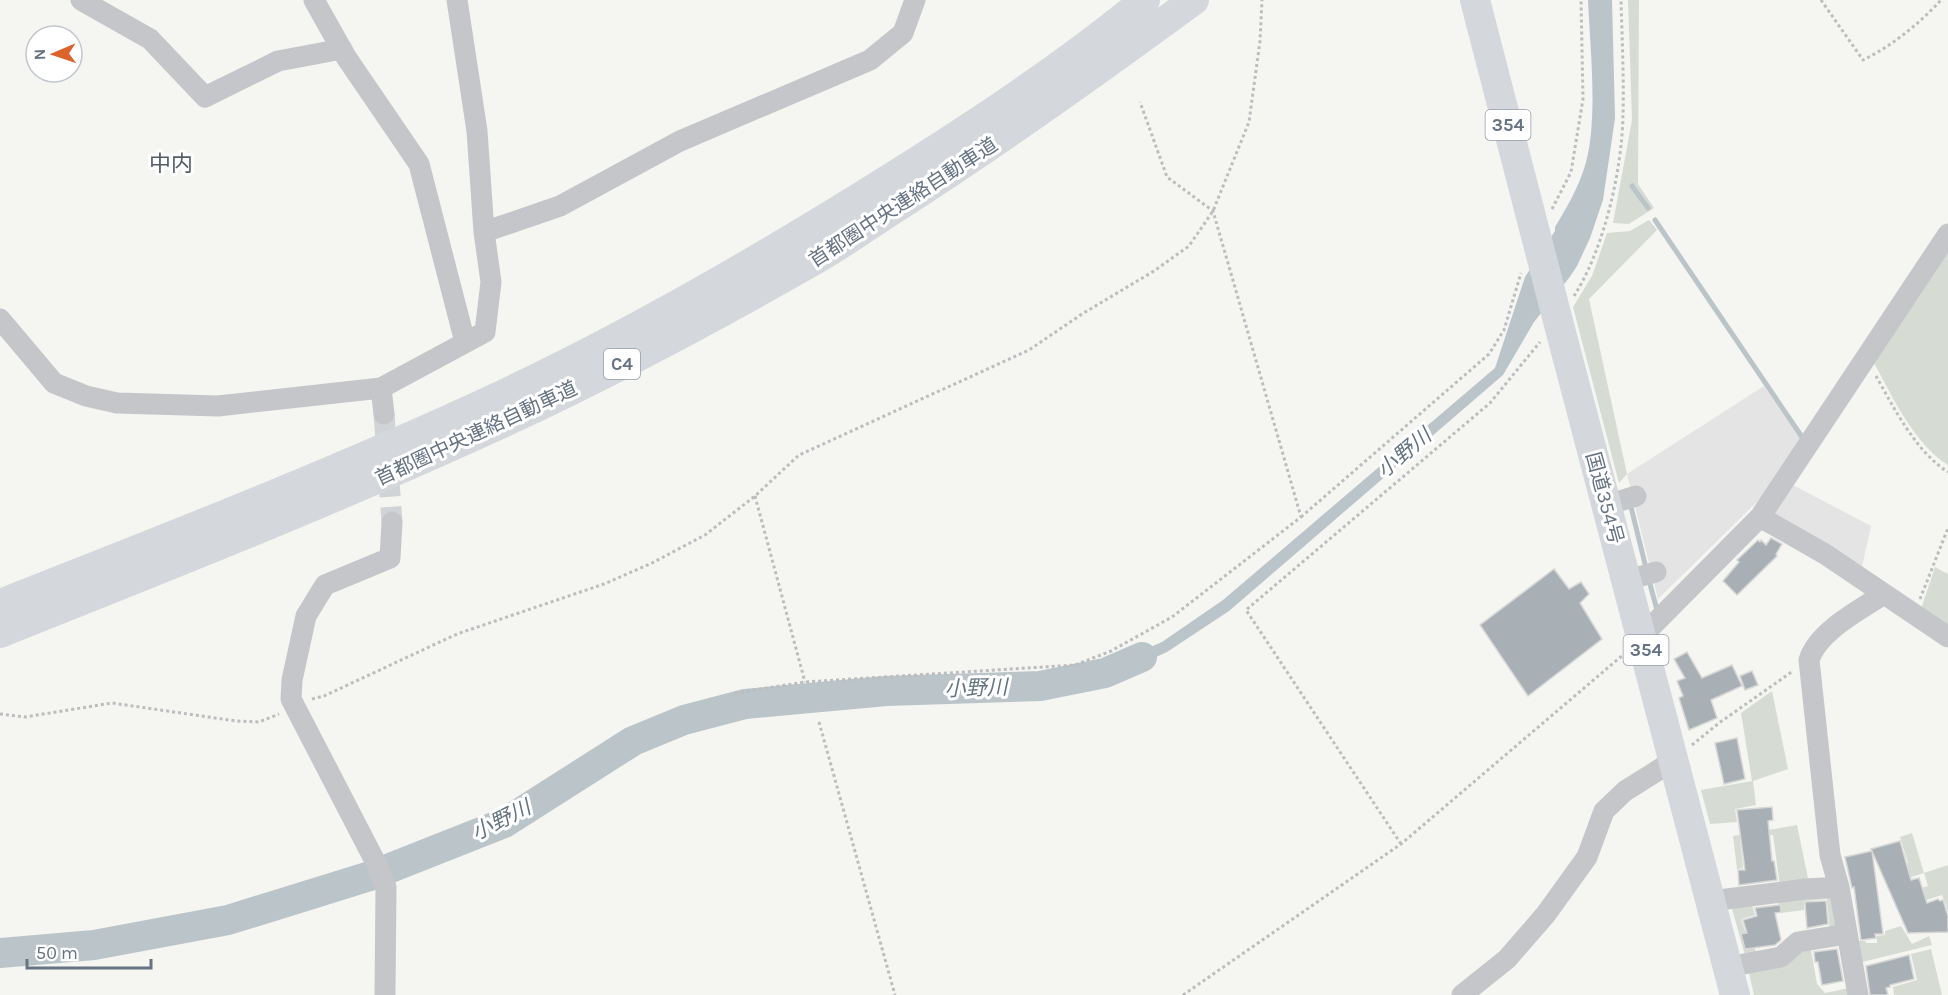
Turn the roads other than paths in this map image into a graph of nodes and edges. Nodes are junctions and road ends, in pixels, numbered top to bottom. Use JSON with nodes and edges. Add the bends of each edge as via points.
{"nodes":[{"id":1,"x":81,"y":0,"type":"edge"},
{"id":2,"x":314,"y":0,"type":"edge"},
{"id":3,"x":457,"y":0,"type":"edge"},
{"id":4,"x":915,"y":0,"type":"edge"},
{"id":5,"x":1145,"y":0,"type":"edge"},
{"id":6,"x":1194,"y":0,"type":"edge"},
{"id":7,"x":1475,"y":0,"type":"edge"},
{"id":8,"x":342,"y":49,"type":"junction"},
{"id":9,"x":484,"y":232,"type":"junction"},
{"id":10,"x":1948,"y":234,"type":"edge"},
{"id":11,"x":0,"y":319,"type":"edge"},
{"id":12,"x":465,"y":342,"type":"junction"},
{"id":13,"x":381,"y":388,"type":"junction"},
{"id":14,"x":384,"y":414,"type":"tunnel mouth"},
{"id":15,"x":1636,"y":496,"type":"dead end"},
{"id":16,"x":1607,"y":505,"type":"junction"},
{"id":17,"x":1760,"y":517,"type":"junction"},
{"id":18,"x":392,"y":522,"type":"tunnel mouth"},
{"id":19,"x":1656,"y":572,"type":"dead end"},
{"id":20,"x":1627,"y":580,"type":"junction"},
{"id":21,"x":1884,"y":594,"type":"junction"},
{"id":22,"x":0,"y":604,"type":"edge"},
{"id":23,"x":0,"y":633,"type":"edge"},
{"id":24,"x":1642,"y":636,"type":"junction"},
{"id":25,"x":1948,"y":637,"type":"edge"},
{"id":26,"x":1673,"y":759,"type":"junction"},
{"id":27,"x":1839,"y":887,"type":"junction"},
{"id":28,"x":1711,"y":901,"type":"junction"},
{"id":29,"x":1847,"y":934,"type":"junction"},
{"id":30,"x":1732,"y":981,"type":"edge"},
{"id":31,"x":385,"y":995,"type":"edge"},
{"id":32,"x":1462,"y":995,"type":"edge"},
{"id":33,"x":1858,"y":995,"type":"edge"}],
"edges":[{"from":1,"to":8,"type":"street","via":[[150,39],[205,97],[278,61]]},
{"from":2,"to":8,"type":"street"},
{"from":3,"to":9,"type":"street","via":[[477,131]]},
{"from":4,"to":9,"type":"street","via":[[903,33],[870,60],[680,141],[560,206]]},
{"from":5,"to":22,"type":"highway","name":"首都圏中央連絡自動車道","number":"C4","via":[[1041,81],[944,145],[801,235],[636,328],[352,462]]},
{"from":6,"to":23,"type":"highway","name":"首都圏中央連絡自動車道","number":"C4","via":[[1054,102],[814,260],[645,353],[359,487]]},
{"from":7,"to":16,"type":"highway","name":"国道354号","number":"354","via":[[1533,246],[1556,314]]},
{"from":8,"to":12,"type":"street","via":[[419,164]]},
{"from":9,"to":12,"type":"street","via":[[491,282],[484,332]]},
{"from":10,"to":17,"type":"street"},
{"from":11,"to":13,"type":"street","via":[[54,383],[117,403],[218,406]]},
{"from":12,"to":13,"type":"street"},
{"from":13,"to":14,"type":"street"},
{"from":15,"to":16,"type":"street"},
{"from":16,"to":20,"type":"highway","name":"国道354号","number":"354"},
{"from":17,"to":21,"type":"street"},
{"from":17,"to":24,"type":"street"},
{"from":18,"to":31,"type":"street","via":[[390,558],[325,585],[306,616],[291,699],[386,887]]},
{"from":19,"to":20,"type":"street"},
{"from":20,"to":24,"type":"highway","name":"国道354号","number":"354"},
{"from":21,"to":25,"type":"street"},
{"from":21,"to":27,"type":"street","via":[[1830,631],[1809,660],[1830,855]]},
{"from":24,"to":26,"type":"highway","name":"国道354号","number":"354"},
{"from":26,"to":28,"type":"highway","name":"国道354号","number":"354"},
{"from":26,"to":32,"type":"street","via":[[1625,791],[1604,811],[1587,857],[1546,914],[1507,959]]},
{"from":27,"to":28,"type":"street"},
{"from":27,"to":29,"type":"street"},
{"from":28,"to":30,"type":"highway","name":"国道354号","number":"354"},
{"from":29,"to":30,"type":"street","via":[[1798,942],[1781,957]]},
{"from":29,"to":33,"type":"street"}]}
